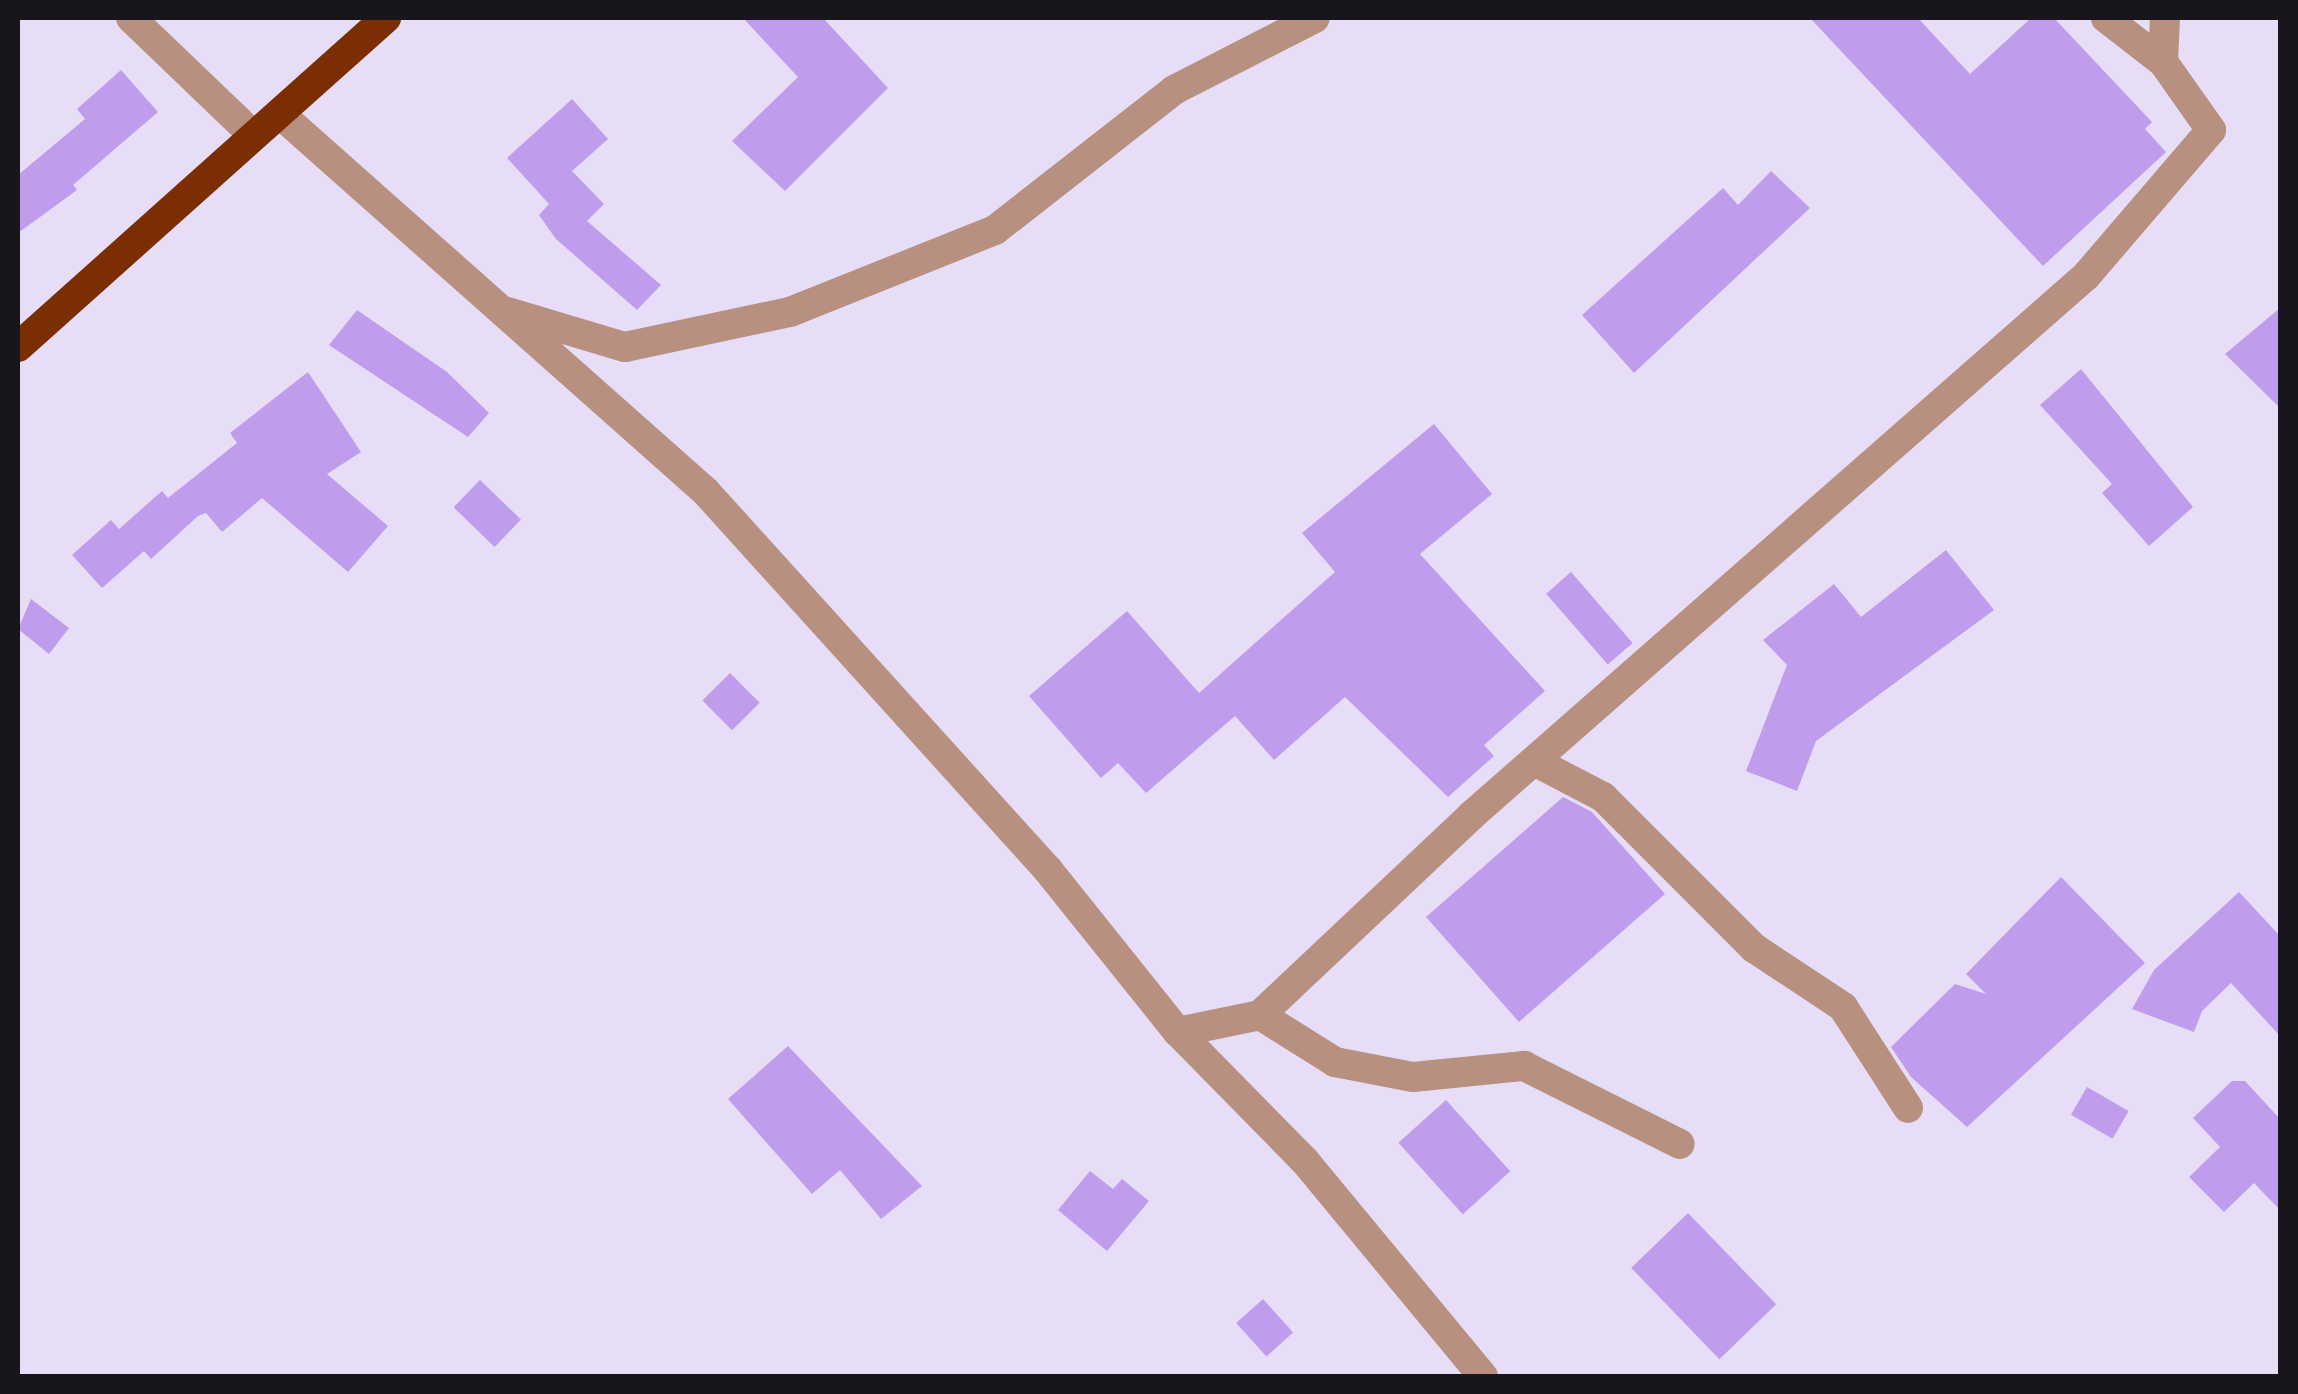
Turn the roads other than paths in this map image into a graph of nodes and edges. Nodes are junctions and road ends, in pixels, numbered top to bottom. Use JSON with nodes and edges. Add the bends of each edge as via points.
{"nodes":[{"id":1,"x":130,"y":18,"type":"edge"},
{"id":2,"x":386,"y":18,"type":"edge"},
{"id":3,"x":1313,"y":18,"type":"edge"},
{"id":4,"x":2106,"y":18,"type":"edge"},
{"id":5,"x":2165,"y":18,"type":"edge"},
{"id":6,"x":2163,"y":62,"type":"junction"},
{"id":7,"x":280,"y":114,"type":"junction"},
{"id":8,"x":254,"y":136,"type":"junction"},
{"id":9,"x":498,"y":309,"type":"junction"},
{"id":10,"x":18,"y":347,"type":"edge"},
{"id":11,"x":1534,"y":762,"type":"junction"},
{"id":12,"x":1260,"y":1015,"type":"junction"},
{"id":13,"x":1178,"y":1032,"type":"junction"},
{"id":14,"x":1908,"y":1108,"type":"dead end"},
{"id":15,"x":1680,"y":1144,"type":"dead end"},
{"id":16,"x":1483,"y":1376,"type":"edge"}],
"edges":[{"from":1,"to":8,"type":"street"},
{"from":2,"to":7,"type":"highway"},
{"from":3,"to":9,"type":"street","via":[[1174,90],[995,230],[790,312],[626,347]]},
{"from":4,"to":6,"type":"street"},
{"from":5,"to":6,"type":"street"},
{"from":6,"to":11,"type":"street","via":[[2211,130],[2086,276]]},
{"from":7,"to":8,"type":"highway"},
{"from":7,"to":9,"type":"street"},
{"from":8,"to":10,"type":"highway"},
{"from":9,"to":13,"type":"street","via":[[706,492],[1035,856]]},
{"from":11,"to":12,"type":"street"},
{"from":11,"to":14,"type":"street","via":[[1604,796],[1754,948],[1843,1007]]},
{"from":12,"to":13,"type":"street"},
{"from":12,"to":15,"type":"street","via":[[1335,1062],[1413,1076],[1524,1066]]},
{"from":13,"to":16,"type":"street","via":[[1304,1160]]}]}
